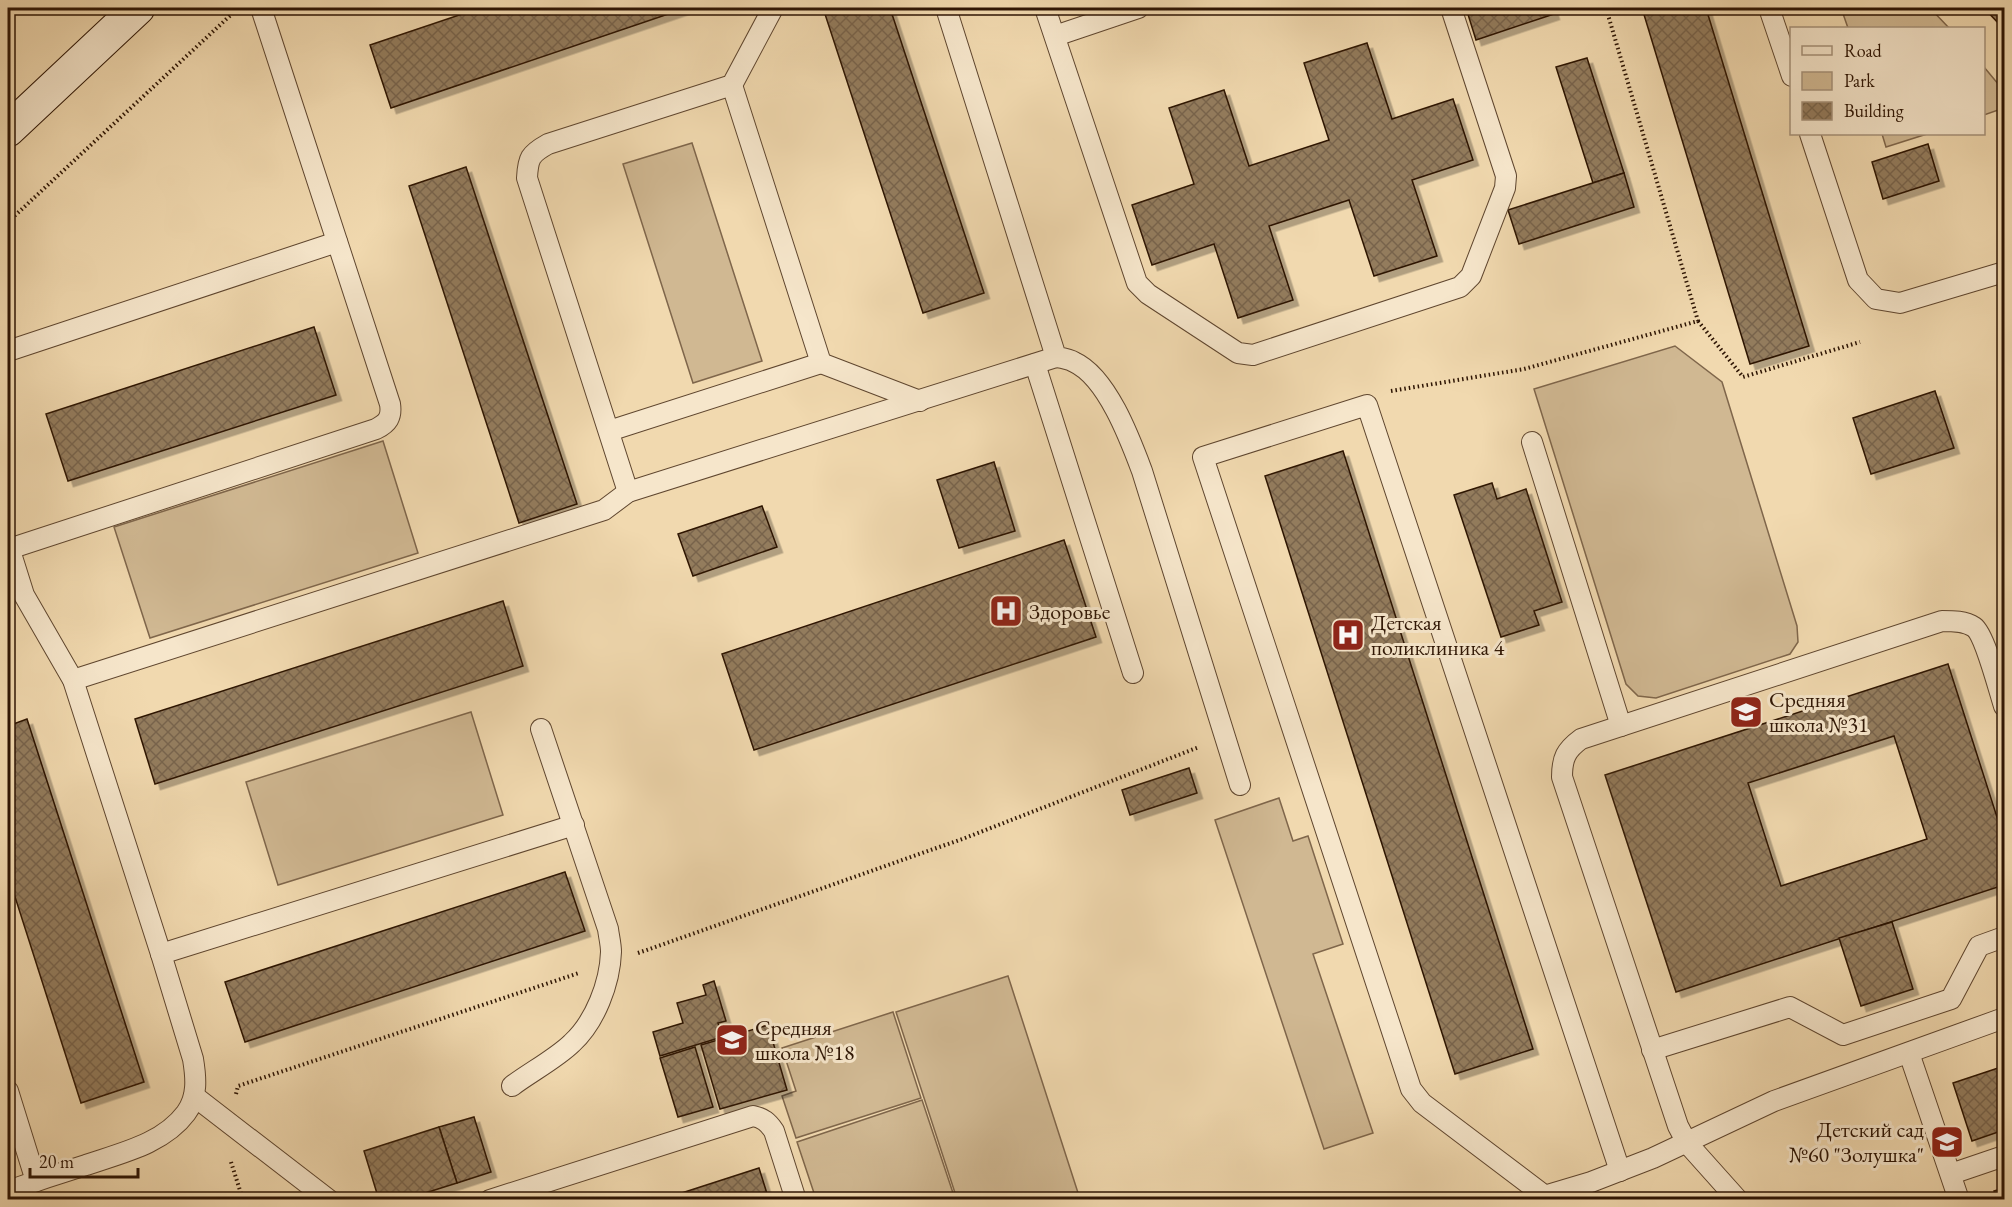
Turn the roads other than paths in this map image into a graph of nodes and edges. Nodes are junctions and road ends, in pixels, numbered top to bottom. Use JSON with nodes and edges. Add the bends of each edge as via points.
{"nodes":[{"id":1,"x":138,"y":8,"type":"edge"},
{"id":2,"x":261,"y":8,"type":"edge"},
{"id":3,"x":773,"y":8,"type":"edge"},
{"id":4,"x":946,"y":8,"type":"edge"},
{"id":5,"x":955,"y":8,"type":"edge"},
{"id":6,"x":1045,"y":8,"type":"edge"},
{"id":7,"x":1138,"y":8,"type":"edge"},
{"id":8,"x":1451,"y":8,"type":"edge"},
{"id":9,"x":1769,"y":8,"type":"edge"},
{"id":10,"x":955,"y":36,"type":"junction"},
{"id":11,"x":1055,"y":36,"type":"junction"},
{"id":12,"x":1790,"y":73,"type":"edge"},
{"id":13,"x":732,"y":86,"type":"junction"},
{"id":14,"x":8,"y":130,"type":"edge"},
{"id":15,"x":1810,"y":135,"type":"edge"},
{"id":16,"x":337,"y":242,"type":"junction"},
{"id":17,"x":2004,"y":272,"type":"edge"},
{"id":18,"x":8,"y":351,"type":"edge"},
{"id":19,"x":1056,"y":357,"type":"junction"},
{"id":20,"x":821,"y":363,"type":"junction"},
{"id":21,"x":1035,"y":364,"type":"junction"},
{"id":22,"x":920,"y":401,"type":"junction"},
{"id":23,"x":609,"y":431,"type":"junction"},
{"id":24,"x":1532,"y":442,"type":"dead end"},
{"id":25,"x":628,"y":492,"type":"junction"},
{"id":26,"x":8,"y":547,"type":"edge"},
{"id":27,"x":16,"y":598,"type":"edge"},
{"id":28,"x":1133,"y":673,"type":"dead end"},
{"id":29,"x":73,"y":680,"type":"junction"},
{"id":30,"x":2004,"y":706,"type":"edge"},
{"id":31,"x":1622,"y":726,"type":"junction"},
{"id":32,"x":541,"y":729,"type":"dead end"},
{"id":33,"x":1240,"y":785,"type":"dead end"},
{"id":34,"x":574,"y":825,"type":"junction"},
{"id":35,"x":2004,"y":937,"type":"edge"},
{"id":36,"x":161,"y":954,"type":"junction"},
{"id":37,"x":2004,"y":1018,"type":"edge"},
{"id":38,"x":1652,"y":1050,"type":"junction"},
{"id":39,"x":1910,"y":1053,"type":"junction"},
{"id":40,"x":512,"y":1086,"type":"dead end"},
{"id":41,"x":8,"y":1091,"type":"edge"},
{"id":42,"x":194,"y":1096,"type":"junction"},
{"id":43,"x":1687,"y":1143,"type":"junction"},
{"id":44,"x":2004,"y":1156,"type":"edge"},
{"id":45,"x":1620,"y":1171,"type":"junction"},
{"id":46,"x":1951,"y":1174,"type":"junction"},
{"id":47,"x":36,"y":1181,"type":"junction"},
{"id":48,"x":8,"y":1191,"type":"edge"},
{"id":49,"x":1594,"y":1191,"type":"edge"},
{"id":50,"x":1539,"y":1198,"type":"edge"},
{"id":51,"x":329,"y":1200,"type":"edge"},
{"id":52,"x":490,"y":1200,"type":"edge"},
{"id":53,"x":796,"y":1200,"type":"edge"},
{"id":54,"x":1738,"y":1200,"type":"edge"},
{"id":55,"x":1959,"y":1200,"type":"edge"}],
"edges":[{"from":1,"to":14,"type":"main road"},
{"from":2,"to":16,"type":"lane"},
{"from":3,"to":13,"type":"lane"},
{"from":4,"to":10,"type":"lane"},
{"from":5,"to":10,"type":"lane"},
{"from":6,"to":11,"type":"lane"},
{"from":7,"to":11,"type":"lane"},
{"from":8,"to":11,"type":"lane","via":[[1506,176],[1505,188],[1471,276],[1460,287],[1253,355],[1238,353],[1137,283]]},
{"from":9,"to":12,"type":"lane"},
{"from":10,"to":19,"type":"lane"},
{"from":13,"to":20,"type":"lane"},
{"from":13,"to":23,"type":"lane","via":[[548,144],[534,152],[528,165],[527,178]]},
{"from":15,"to":17,"type":"lane","via":[[1858,280],[1876,299],[1900,303]]},
{"from":16,"to":18,"type":"lane"},
{"from":16,"to":26,"type":"lane","via":[[390,404],[392,414],[386,424]]},
{"from":19,"to":21,"type":"lane"},
{"from":19,"to":33,"type":"lane","via":[[1075,362],[1090,374],[1107,394],[1131,442]]},
{"from":20,"to":22,"type":"lane"},
{"from":20,"to":23,"type":"lane"},
{"from":21,"to":22,"type":"lane"},
{"from":21,"to":28,"type":"lane"},
{"from":22,"to":25,"type":"lane"},
{"from":23,"to":25,"type":"lane"},
{"from":24,"to":31,"type":"lane"},
{"from":25,"to":29,"type":"lane","via":[[604,510]]},
{"from":26,"to":27,"type":"lane"},
{"from":27,"to":29,"type":"lane"},
{"from":29,"to":36,"type":"lane"},
{"from":30,"to":31,"type":"lane","via":[[1975,628],[1960,621],[1942,621]]},
{"from":31,"to":38,"type":"lane","via":[[1581,739],[1570,747],[1562,762],[1562,777]]},
{"from":32,"to":34,"type":"lane"},
{"from":34,"to":36,"type":"lane"},
{"from":34,"to":40,"type":"lane","via":[[608,929],[610,963],[602,995],[589,1022],[572,1044]]},
{"from":35,"to":38,"type":"lane","via":[[1979,946],[1951,999],[1843,1035],[1790,1007]]},
{"from":36,"to":42,"type":"lane","via":[[193,1059]]},
{"from":37,"to":39,"type":"lane"},
{"from":38,"to":43,"type":"lane"},
{"from":39,"to":43,"type":"lane","via":[[1774,1101]]},
{"from":39,"to":46,"type":"lane"},
{"from":41,"to":47,"type":"lane"},
{"from":42,"to":47,"type":"lane","via":[[187,1112],[166,1132],[141,1146]]},
{"from":42,"to":51,"type":"lane"},
{"from":43,"to":45,"type":"lane"},
{"from":43,"to":54,"type":"lane"},
{"from":44,"to":46,"type":"lane"},
{"from":45,"to":49,"type":"lane"},
{"from":45,"to":50,"type":"lane","via":[[1367,405],[1203,457],[1411,1089],[1422,1103]]},
{"from":46,"to":55,"type":"lane"},
{"from":47,"to":48,"type":"lane"},
{"from":49,"to":50,"type":"lane"},
{"from":52,"to":53,"type":"lane","via":[[753,1116],[762,1118],[774,1131]]}]}
